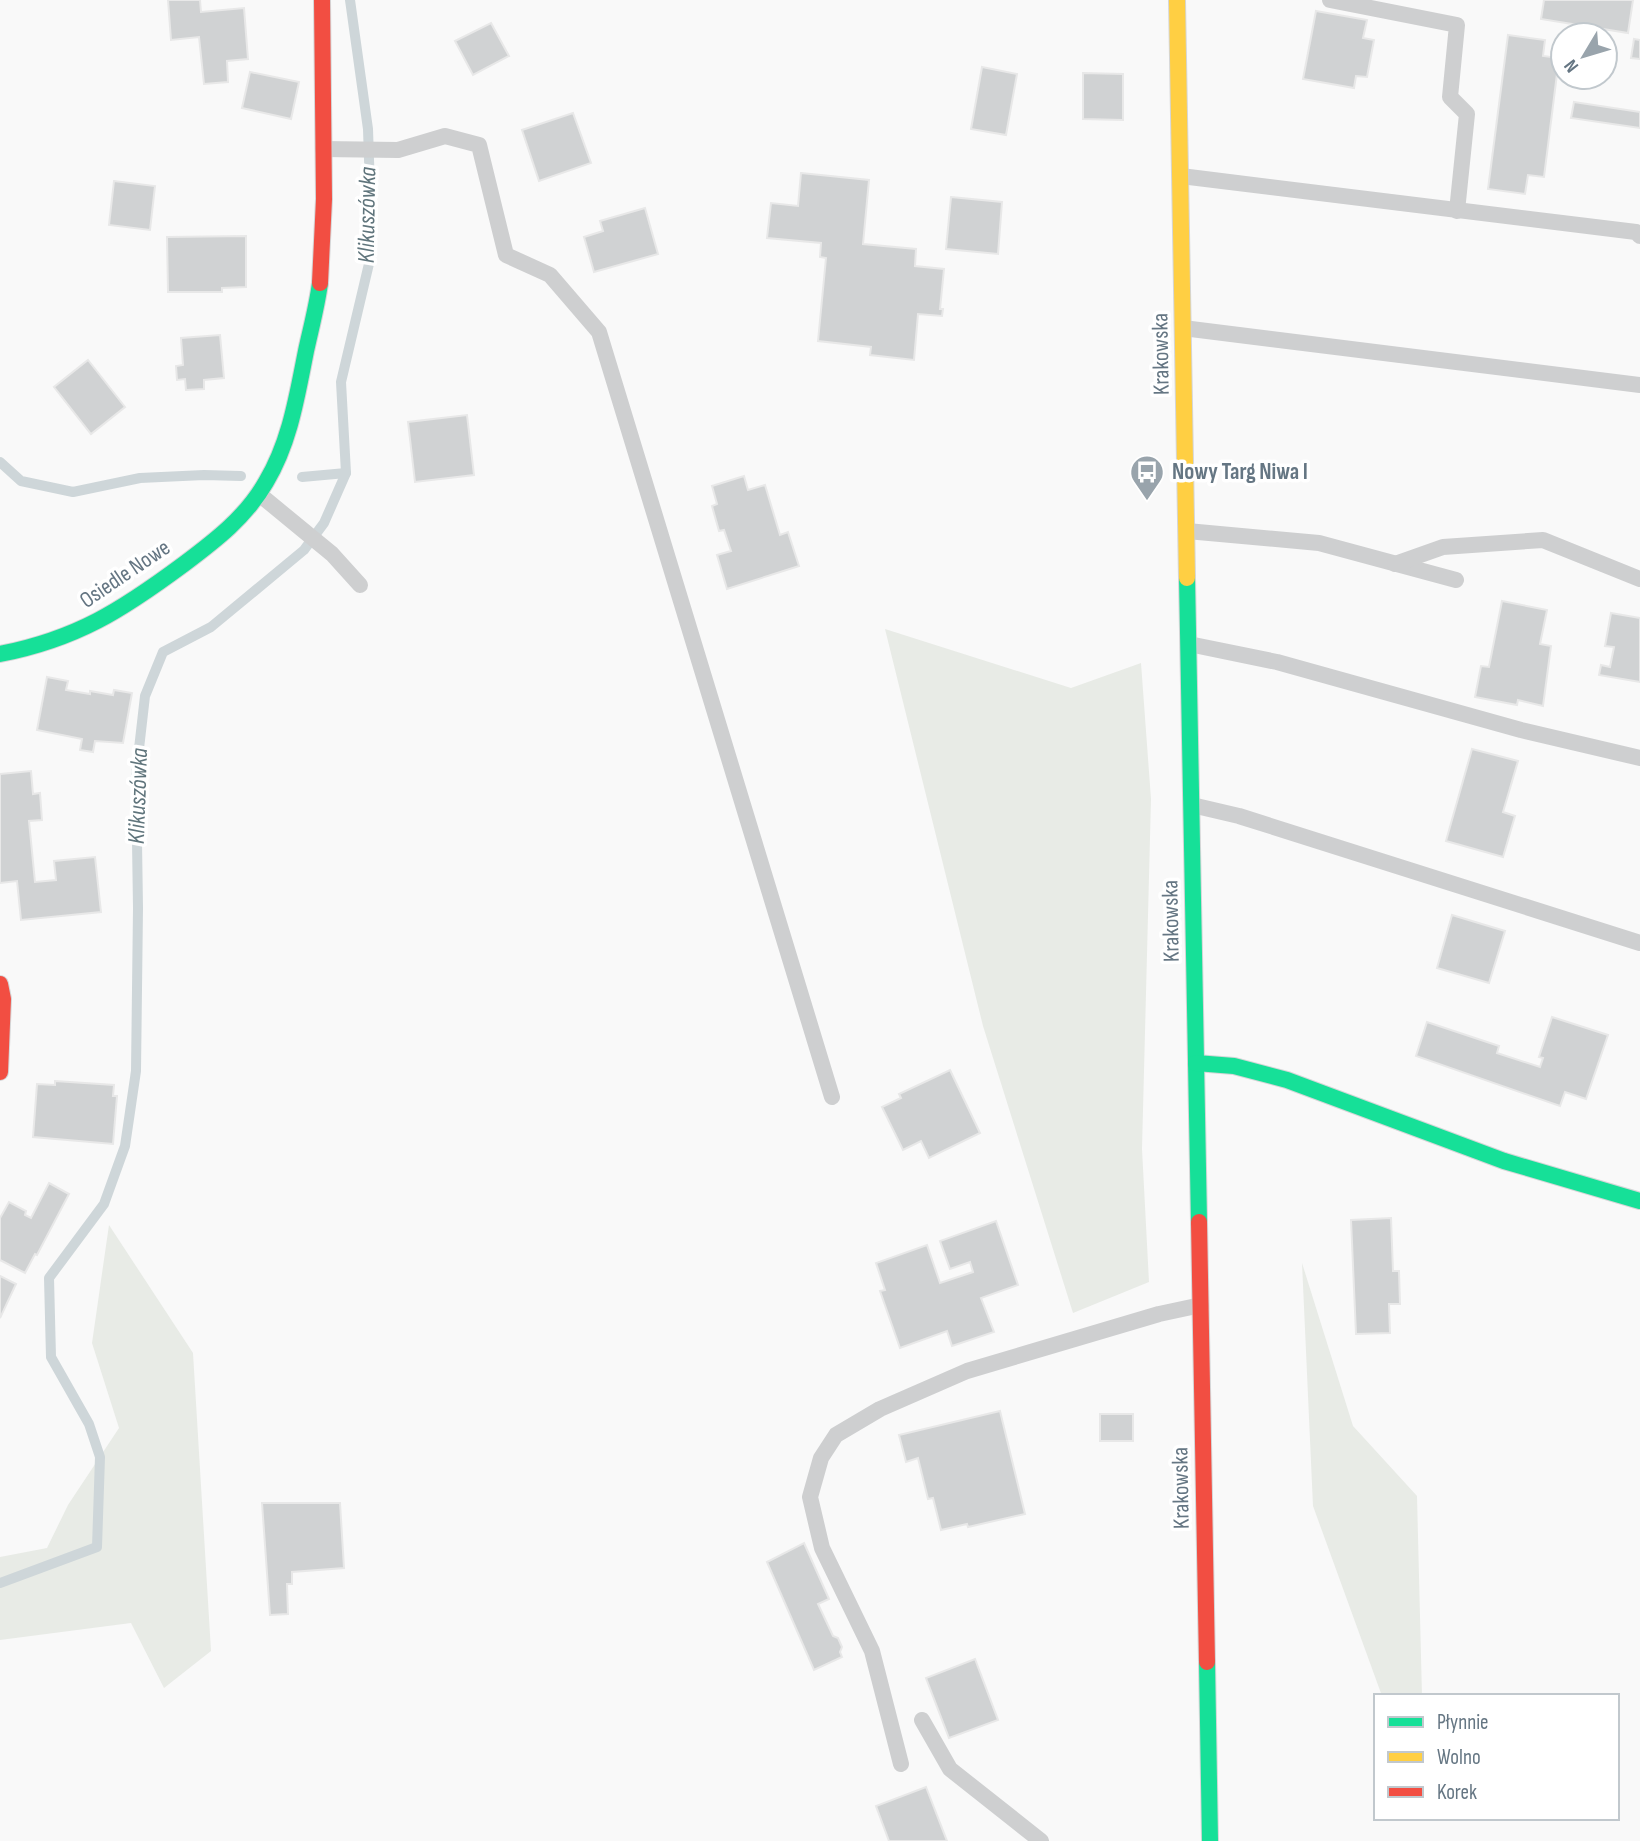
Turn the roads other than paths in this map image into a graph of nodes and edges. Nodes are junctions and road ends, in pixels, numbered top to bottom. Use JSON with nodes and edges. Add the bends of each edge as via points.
{"nodes":[{"id":1,"x":321,"y":0,"type":"edge"},
{"id":2,"x":1177,"y":0,"type":"edge"},
{"id":3,"x":1330,"y":0,"type":"edge"},
{"id":4,"x":323,"y":149,"type":"junction"},
{"id":5,"x":1181,"y":176,"type":"junction"},
{"id":6,"x":1457,"y":211,"type":"junction"},
{"id":7,"x":1640,"y":236,"type":"edge"},
{"id":8,"x":1183,"y":328,"type":"junction"},
{"id":9,"x":1640,"y":385,"type":"edge"},
{"id":10,"x":259,"y":494,"type":"junction"},
{"id":11,"x":1187,"y":531,"type":"junction"},
{"id":12,"x":1395,"y":564,"type":"junction"},
{"id":13,"x":1640,"y":579,"type":"edge"},
{"id":14,"x":1456,"y":580,"type":"dead end"},
{"id":15,"x":360,"y":585,"type":"dead end"},
{"id":16,"x":1189,"y":643,"type":"junction"},
{"id":17,"x":0,"y":654,"type":"edge"},
{"id":18,"x":1640,"y":758,"type":"edge"},
{"id":19,"x":1192,"y":805,"type":"junction"},
{"id":20,"x":1640,"y":943,"type":"edge"},
{"id":21,"x":0,"y":984,"type":"edge"},
{"id":22,"x":1196,"y":1063,"type":"junction"},
{"id":23,"x":0,"y":1072,"type":"edge"},
{"id":24,"x":832,"y":1097,"type":"dead end"},
{"id":25,"x":1640,"y":1201,"type":"edge"},
{"id":26,"x":1201,"y":1305,"type":"junction"},
{"id":27,"x":922,"y":1720,"type":"dead end"},
{"id":28,"x":901,"y":1765,"type":"dead end"},
{"id":29,"x":1041,"y":1841,"type":"edge"},
{"id":30,"x":1210,"y":1841,"type":"edge"}],
"edges":[{"from":1,"to":4,"type":"main road"},
{"from":2,"to":5,"type":"main road","name":"Krakowska"},
{"from":3,"to":6,"type":"lane","via":[[1457,25],[1450,97],[1467,114]]},
{"from":4,"to":10,"type":"main road","via":[[322,268],[300,387],[274,468]]},
{"from":4,"to":24,"type":"lane","via":[[398,150],[445,136],[479,145],[506,255],[550,275],[599,332]]},
{"from":5,"to":6,"type":"lane"},
{"from":5,"to":8,"type":"main road","name":"Krakowska"},
{"from":6,"to":7,"type":"lane"},
{"from":8,"to":9,"type":"lane"},
{"from":8,"to":11,"type":"main road","name":"Krakowska"},
{"from":10,"to":15,"type":"lane","via":[[332,554]]},
{"from":10,"to":17,"type":"main road","name":"Osiedle Nowe","via":[[243,514],[195,554],[111,617],[34,649]]},
{"from":11,"to":12,"type":"lane","via":[[1319,543]]},
{"from":11,"to":16,"type":"main road","name":"Krakowska"},
{"from":12,"to":13,"type":"lane","via":[[1443,547],[1543,540]]},
{"from":12,"to":14,"type":"lane"},
{"from":16,"to":18,"type":"lane"},
{"from":16,"to":19,"type":"main road","name":"Krakowska"},
{"from":19,"to":20,"type":"lane"},
{"from":19,"to":22,"type":"main road","name":"Krakowska"},
{"from":21,"to":23,"type":"main road"},
{"from":22,"to":25,"type":"main road","via":[[1234,1066],[1287,1080],[1504,1161]]},
{"from":22,"to":26,"type":"main road","name":"Krakowska"},
{"from":26,"to":28,"type":"lane","via":[[967,1371],[880,1409],[836,1435],[821,1458],[810,1497],[822,1548],[872,1651]]},
{"from":26,"to":30,"type":"main road","name":"Krakowska"},
{"from":27,"to":29,"type":"lane","via":[[950,1769]]}]}
